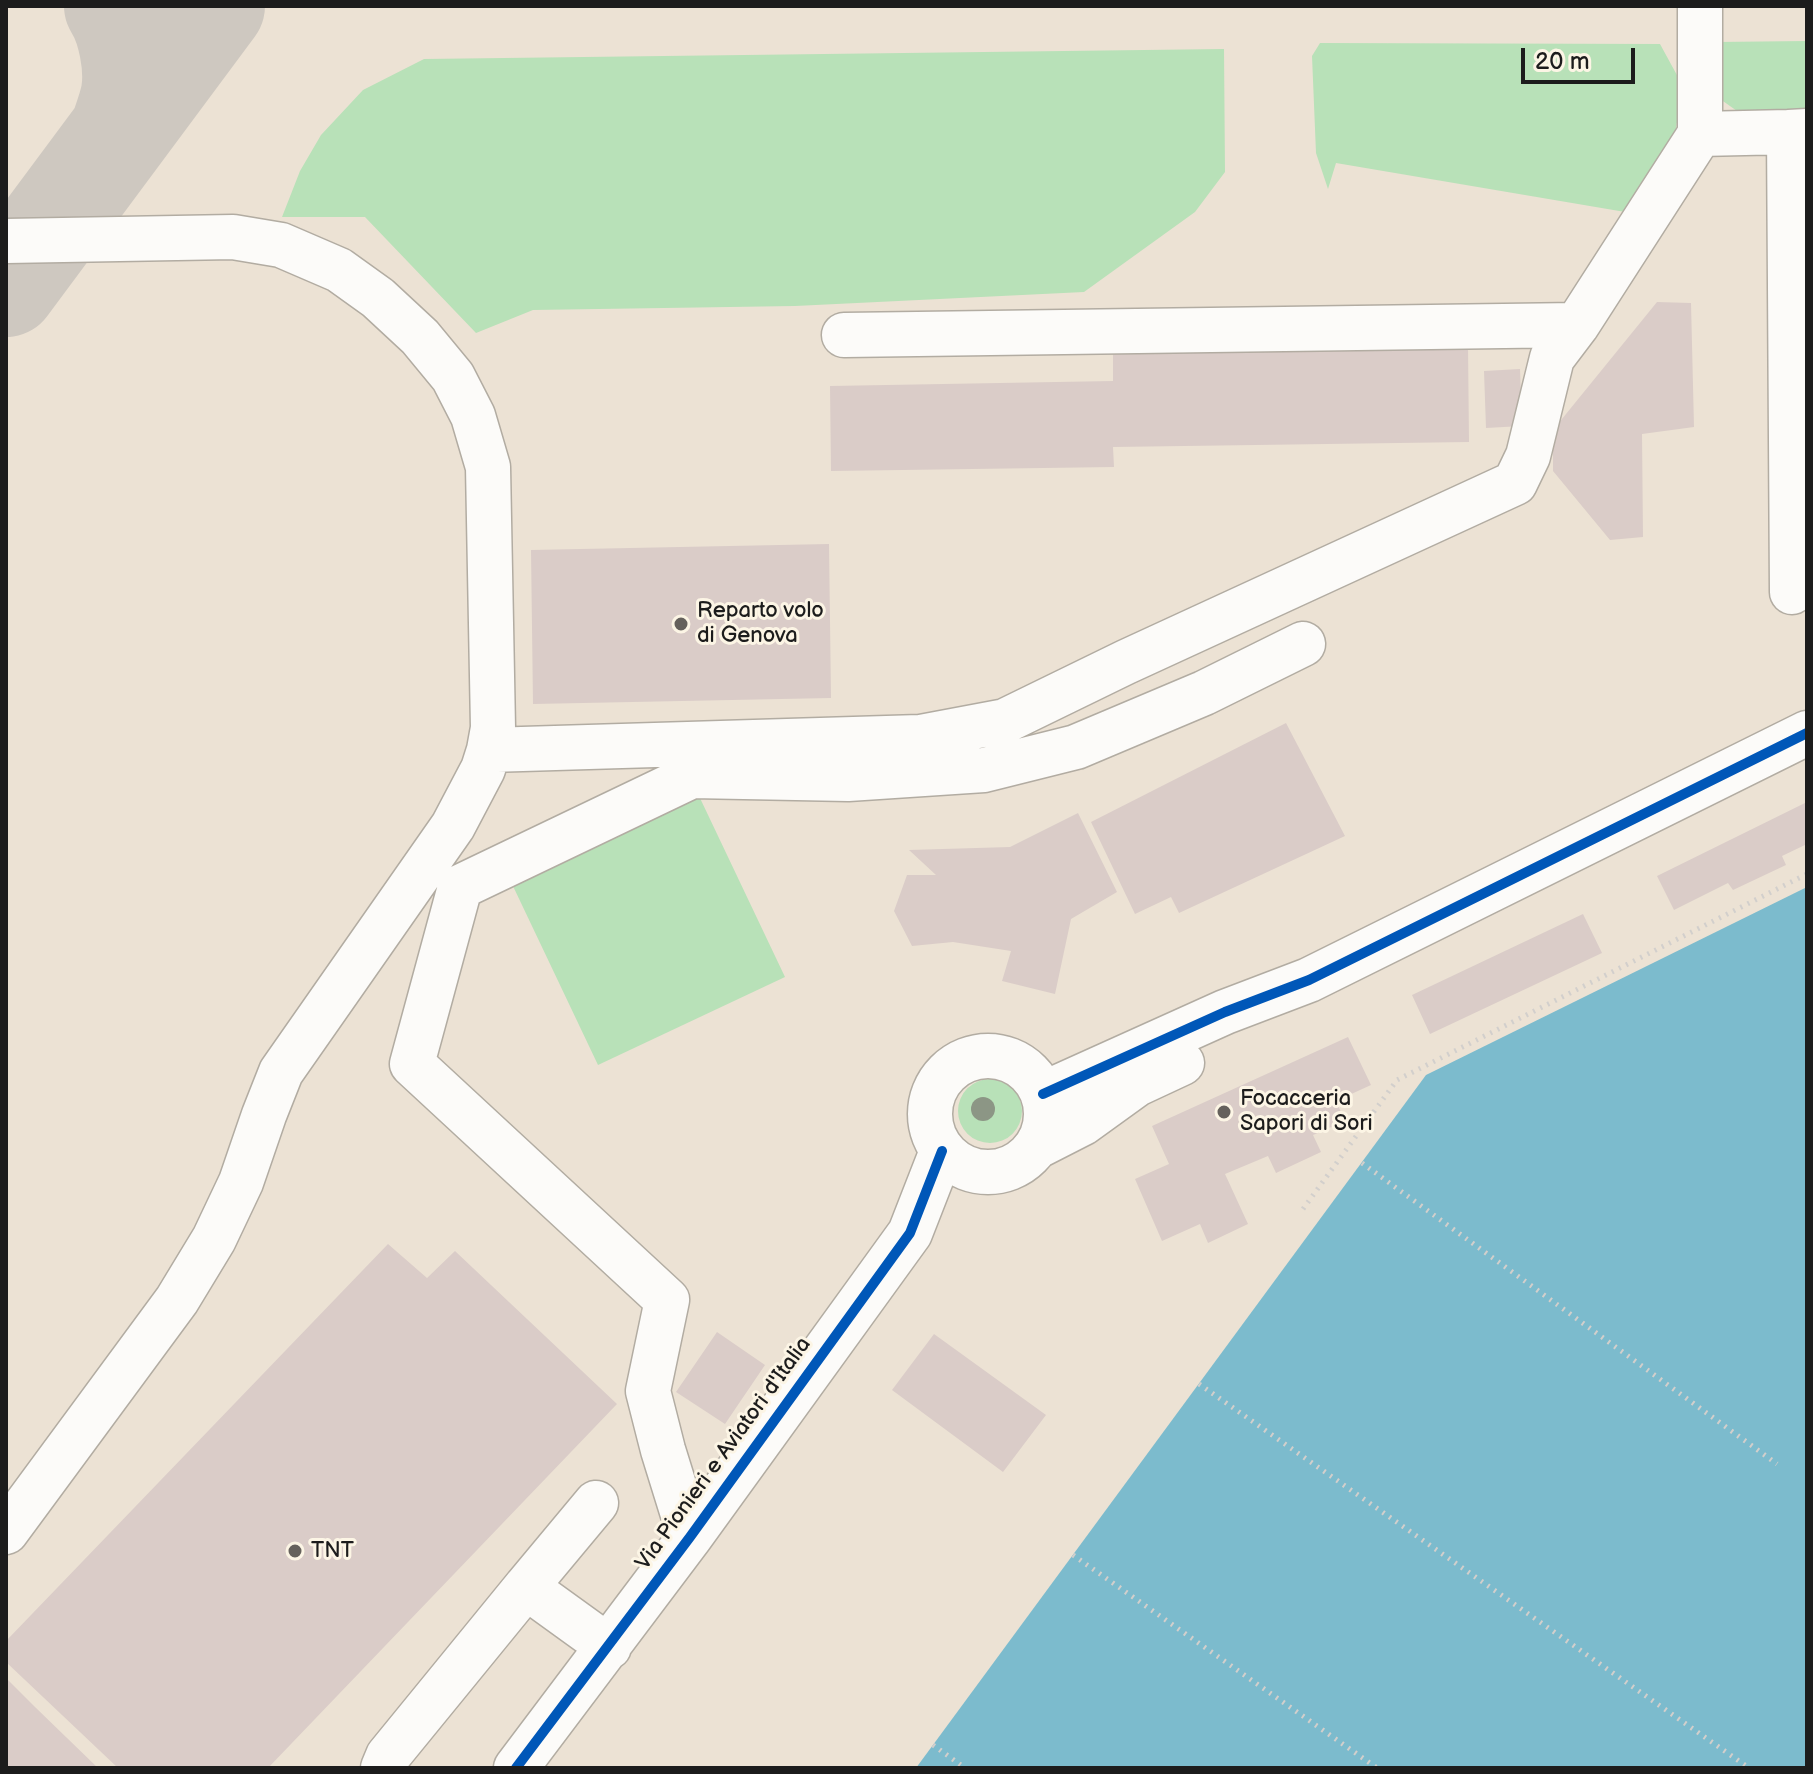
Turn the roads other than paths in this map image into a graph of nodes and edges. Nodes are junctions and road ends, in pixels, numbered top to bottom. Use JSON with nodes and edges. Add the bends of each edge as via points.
{"nodes":[{"id":1,"x":1700,"y":6,"type":"edge"},
{"id":2,"x":1798,"y":132,"type":"edge"},
{"id":3,"x":1700,"y":134,"type":"junction"},
{"id":4,"x":6,"y":241,"type":"edge"},
{"id":5,"x":1577,"y":325,"type":"junction"},
{"id":6,"x":844,"y":335,"type":"dead end"},
{"id":7,"x":1792,"y":592,"type":"dead end"},
{"id":8,"x":1303,"y":644,"type":"dead end"},
{"id":9,"x":1807,"y":733,"type":"edge"},
{"id":10,"x":489,"y":750,"type":"junction"},
{"id":11,"x":1217,"y":1031,"type":"junction"},
{"id":12,"x":1035,"y":1082,"type":"junction"},
{"id":13,"x":1036,"y":1147,"type":"junction"},
{"id":14,"x":942,"y":1151,"type":"junction"},
{"id":15,"x":981,"y":1172,"type":"junction"},
{"id":16,"x":910,"y":1233,"type":"junction"},
{"id":17,"x":596,"y":1503,"type":"dead end"},
{"id":18,"x":6,"y":1532,"type":"edge"},
{"id":19,"x":690,"y":1537,"type":"junction"},
{"id":20,"x":526,"y":1587,"type":"junction"},
{"id":21,"x":609,"y":1647,"type":"junction"},
{"id":22,"x":383,"y":1768,"type":"edge"},
{"id":23,"x":516,"y":1768,"type":"edge"}],
"edges":[{"from":1,"to":3,"type":"street"},
{"from":2,"to":3,"type":"street"},
{"from":2,"to":7,"type":"street"},
{"from":3,"to":5,"type":"street"},
{"from":4,"to":10,"type":"street","via":[[233,237],[281,245],[339,270],[420,337],[453,377],[473,416],[488,467],[493,728]]},
{"from":5,"to":6,"type":"street"},
{"from":5,"to":10,"type":"street","via":[[1552,358],[1528,456],[1515,483],[1005,721],[920,737]]},
{"from":8,"to":19,"type":"street","via":[[1076,747],[984,770],[848,779],[692,776],[460,887],[412,1064],[667,1300],[648,1391]]},
{"from":9,"to":11,"type":"street","via":[[1309,980]]},
{"from":10,"to":18,"type":"street","via":[[453,826],[281,1072],[241,1182],[177,1300]]},
{"from":11,"to":12,"type":"street"},
{"from":11,"to":13,"type":"street","name":"Via Pionieri e Aviatori d'Italia","via":[[1083,1123]]},
{"from":12,"to":13,"type":"street","via":[[1046,1112]]},
{"from":12,"to":14,"type":"street","via":[[1002,1057],[983,1056],[947,1071],[932,1096],[929,1115]]},
{"from":13,"to":15,"type":"street","name":"Via Pionieri e Aviatori d'Italia","via":[[1012,1167]]},
{"from":14,"to":15,"type":"street"},
{"from":14,"to":16,"type":"street","name":"Via Pionieri e Aviatori d'Italia"},
{"from":15,"to":16,"type":"street","name":"Via Pionieri e Aviatori d'Italia"},
{"from":16,"to":19,"type":"street","name":"Via Pionieri e Aviatori d'Italia"},
{"from":17,"to":20,"type":"street"},
{"from":19,"to":21,"type":"street","name":"Via Pionieri e Aviatori d'Italia"},
{"from":20,"to":21,"type":"street"},
{"from":20,"to":22,"type":"street"},
{"from":21,"to":23,"type":"street","name":"Via Pionieri e Aviatori d'Italia"}]}
